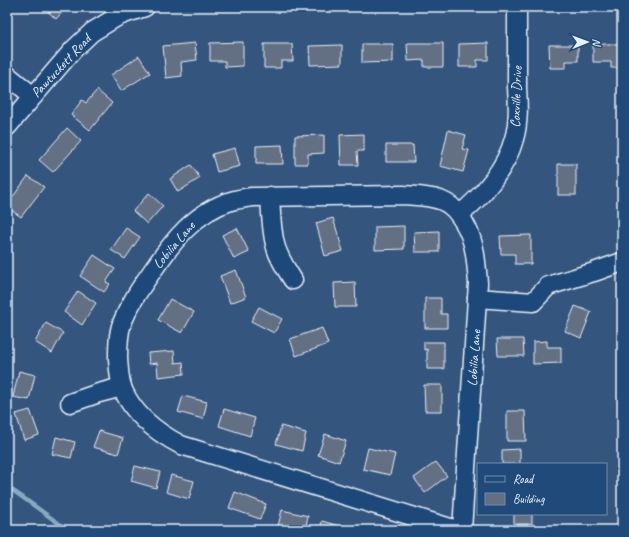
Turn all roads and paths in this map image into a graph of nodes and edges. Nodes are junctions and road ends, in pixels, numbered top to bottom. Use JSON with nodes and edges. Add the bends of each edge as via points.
{"nodes":[{"id":1,"x":145,"y":7,"type":"edge"},
{"id":2,"x":517,"y":7,"type":"edge"},
{"id":3,"x":113,"y":12,"type":"edge"},
{"id":4,"x":7,"y":75,"type":"edge"},
{"id":5,"x":33,"y":96,"type":"junction"},
{"id":6,"x":7,"y":127,"type":"edge"},
{"id":7,"x":270,"y":196,"type":"junction"},
{"id":8,"x":459,"y":215,"type":"junction"},
{"id":9,"x":622,"y":262,"type":"edge"},
{"id":10,"x":293,"y":280,"type":"dead end"},
{"id":11,"x":477,"y":298,"type":"junction"},
{"id":12,"x":122,"y":387,"type":"junction"},
{"id":13,"x":70,"y":402,"type":"dead end"},
{"id":14,"x":457,"y":530,"type":"edge"},
{"id":15,"x":462,"y":530,"type":"edge"}],
"edges":[{"from":1,"to":3,"type":"street","name":"Pawtuckett Road","via":[[124,14]]},
{"from":2,"to":8,"type":"street","name":"Coxville Drive","via":[[518,116],[514,138],[498,173]]},
{"from":3,"to":5,"type":"street","name":"Pawtuckett Road","via":[[73,50]]},
{"from":4,"to":5,"type":"street"},
{"from":5,"to":6,"type":"street","name":"Pawtuckett Road"},
{"from":7,"to":8,"type":"street","name":"Lobilia Lane","via":[[426,197],[442,200]]},
{"from":7,"to":10,"type":"street","via":[[275,244]]},
{"from":7,"to":12,"type":"street","name":"Lobilia Lane","via":[[232,200],[218,205],[190,224],[169,248],[131,304],[122,323],[118,350]]},
{"from":8,"to":11,"type":"street","name":"Lobilia Lane","via":[[474,244]]},
{"from":9,"to":11,"type":"street","via":[[548,286],[532,302]]},
{"from":11,"to":15,"type":"street","name":"Lobilia Lane"},
{"from":12,"to":13,"type":"street"},
{"from":12,"to":14,"type":"street","name":"Lobilia Lane","via":[[139,414],[150,425],[181,445]]}]}
